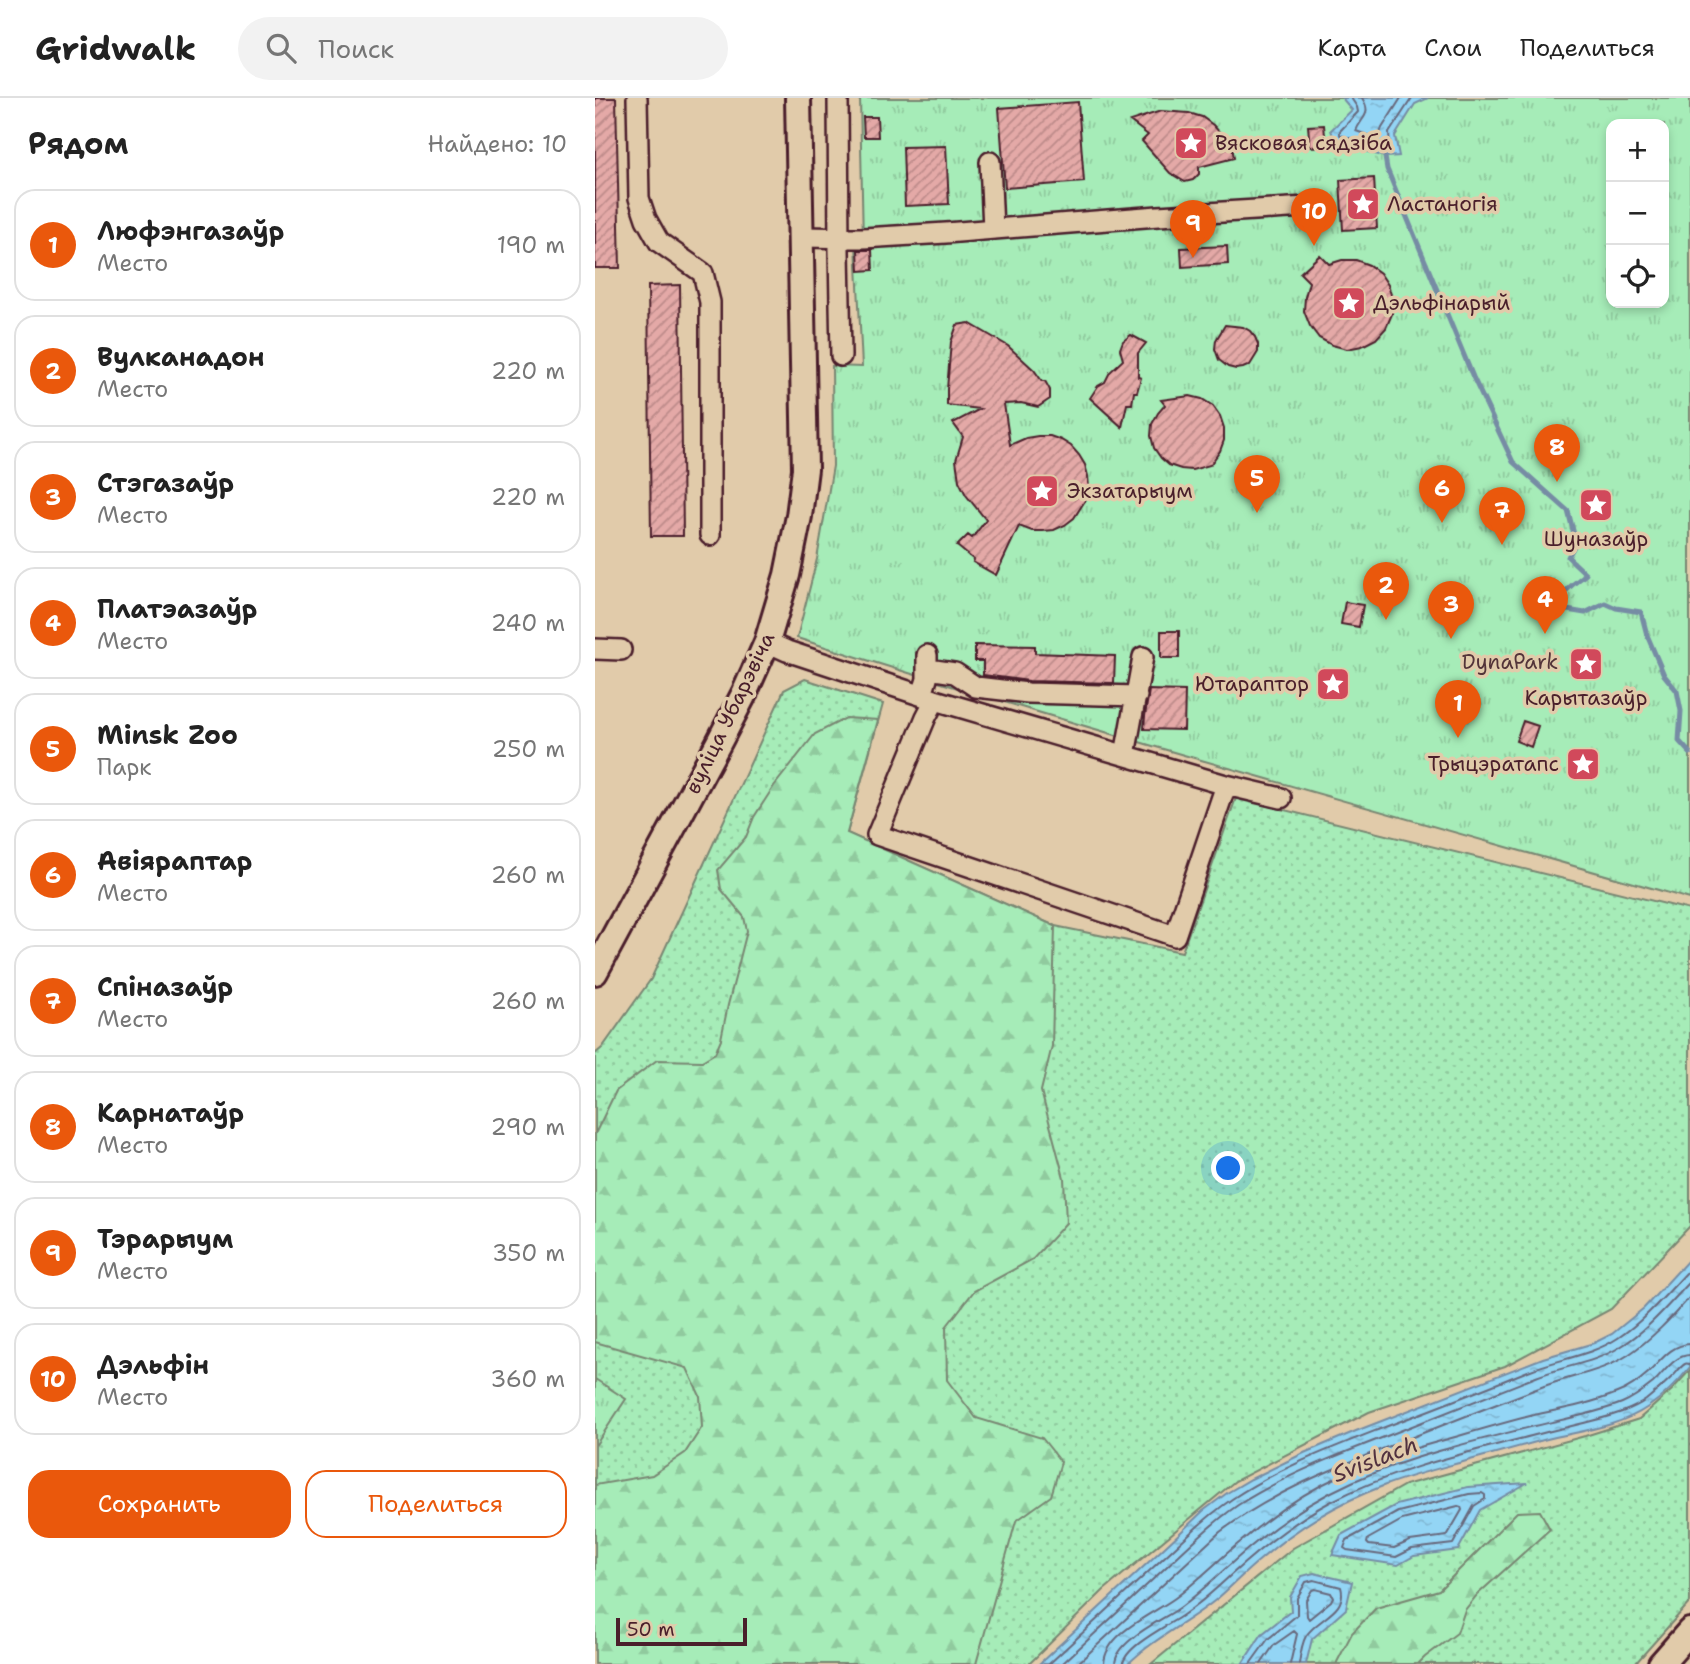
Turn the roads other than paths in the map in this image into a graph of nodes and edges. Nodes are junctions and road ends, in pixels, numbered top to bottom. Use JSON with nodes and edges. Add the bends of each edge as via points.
{"nodes":[{"id":1,"x":637,"y":98,"type":"edge"},
{"id":2,"x":798,"y":98,"type":"edge"},
{"id":3,"x":838,"y":98,"type":"edge"},
{"id":4,"x":990,"y":162,"type":"dead end"},
{"id":5,"x":1322,"y":206,"type":"dead end"},
{"id":6,"x":993,"y":229,"type":"junction"},
{"id":7,"x":802,"y":237,"type":"junction"},
{"id":8,"x":839,"y":238,"type":"junction"},
{"id":9,"x":841,"y":356,"type":"dead end"},
{"id":10,"x":710,"y":536,"type":"dead end"},
{"id":11,"x":767,"y":642,"type":"junction"},
{"id":12,"x":595,"y":649,"type":"edge"},
{"id":13,"x":621,"y":650,"type":"dead end"},
{"id":14,"x":1143,"y":657,"type":"dead end"},
{"id":15,"x":1137,"y":696,"type":"junction"},
{"id":16,"x":928,"y":697,"type":"junction"},
{"id":17,"x":1125,"y":755,"type":"junction"},
{"id":18,"x":1226,"y":785,"type":"junction"},
{"id":19,"x":1281,"y":798,"type":"dead end"},
{"id":20,"x":595,"y":972,"type":"edge"},
{"id":21,"x":1690,"y":1631,"type":"edge"},
{"id":22,"x":1661,"y":1664,"type":"edge"}],
"edges":[{"from":1,"to":10,"type":"lane","via":[[639,198],[646,219],[659,242],[703,273],[710,302]]},
{"from":2,"to":7,"type":"main road","name":"вуліца Убарэвіча"},
{"from":3,"to":8,"type":"lane"},
{"from":4,"to":6,"type":"lane"},
{"from":5,"to":6,"type":"lane"},
{"from":6,"to":8,"type":"lane"},
{"from":7,"to":8,"type":"lane"},
{"from":7,"to":11,"type":"main road","name":"вуліца Убарэвіча","via":[[805,469],[787,575]]},
{"from":8,"to":9,"type":"lane"},
{"from":11,"to":16,"type":"lane"},
{"from":11,"to":20,"type":"main road","name":"вуліца Убарэвіча","via":[[718,744]]},
{"from":12,"to":13,"type":"lane"},
{"from":14,"to":15,"type":"lane"},
{"from":15,"to":16,"type":"lane","via":[[976,687],[931,663]]},
{"from":15,"to":17,"type":"lane"},
{"from":16,"to":17,"type":"lane"},
{"from":16,"to":18,"type":"lane","via":[[922,725],[877,835],[1175,936]]},
{"from":17,"to":18,"type":"lane"},
{"from":18,"to":19,"type":"lane"},
{"from":21,"to":22,"type":"main road"}]}
